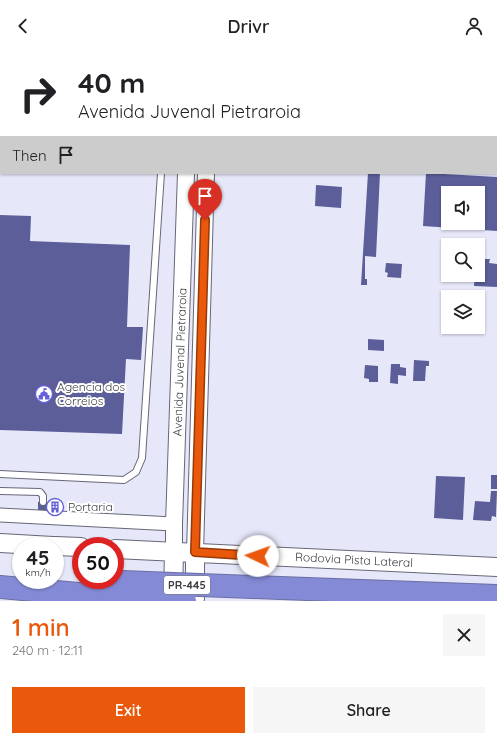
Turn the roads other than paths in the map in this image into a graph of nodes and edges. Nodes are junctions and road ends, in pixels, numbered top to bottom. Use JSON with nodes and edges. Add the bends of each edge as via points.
{"nodes":[{"id":1,"x":161,"y":174,"type":"edge"},
{"id":2,"x":186,"y":174,"type":"edge"},
{"id":3,"x":206,"y":174,"type":"edge"},
{"id":4,"x":0,"y":474,"type":"edge"},
{"id":5,"x":0,"y":491,"type":"edge"},
{"id":6,"x":43,"y":502,"type":"dead end"},
{"id":7,"x":0,"y":515,"type":"edge"},
{"id":8,"x":174,"y":524,"type":"junction"},
{"id":9,"x":0,"y":543,"type":"edge"},
{"id":10,"x":12,"y":544,"type":"edge"},
{"id":11,"x":124,"y":549,"type":"edge"},
{"id":12,"x":174,"y":552,"type":"junction"},
{"id":13,"x":195,"y":552,"type":"junction"},
{"id":14,"x":497,"y":567,"type":"edge"},
{"id":15,"x":0,"y":573,"type":"edge"},
{"id":16,"x":12,"y":574,"type":"edge"},
{"id":17,"x":0,"y":587,"type":"edge"},
{"id":18,"x":122,"y":590,"type":"junction"},
{"id":19,"x":497,"y":596,"type":"edge"},
{"id":20,"x":173,"y":601,"type":"edge"},
{"id":21,"x":185,"y":601,"type":"edge"},
{"id":22,"x":195,"y":601,"type":"edge"}],
"edges":[{"from":1,"to":4,"type":"lane","via":[[142,458],[136,472],[124,480]]},
{"from":2,"to":8,"type":"street","name":"Avenida Juvenal Pietraroia"},
{"from":3,"to":13,"type":"street","name":"Avenida Juvenal Pietraroia"},
{"from":5,"to":6,"type":"lane","via":[[40,492]]},
{"from":7,"to":8,"type":"street","via":[[45,514]]},
{"from":8,"to":12,"type":"street","name":"Avenida Juvenal Pietraroia"},
{"from":9,"to":10,"type":"main road"},
{"from":11,"to":12,"type":"main road","name":"Rodovia Pista Lateral"},
{"from":12,"to":13,"type":"main road","name":"Rodovia Pista Lateral"},
{"from":12,"to":20,"type":"main road"},
{"from":13,"to":14,"type":"main road","name":"Rodovia Pista Lateral"},
{"from":13,"to":22,"type":"main road"},
{"from":15,"to":16,"type":"highway"},
{"from":17,"to":18,"type":"highway","number":"PR-445"},
{"from":18,"to":19,"type":"highway","number":"PR-445","bridge":true,"via":[[252,587]]},
{"from":18,"to":21,"type":"highway","number":"PR-445","bridge":true}]}
